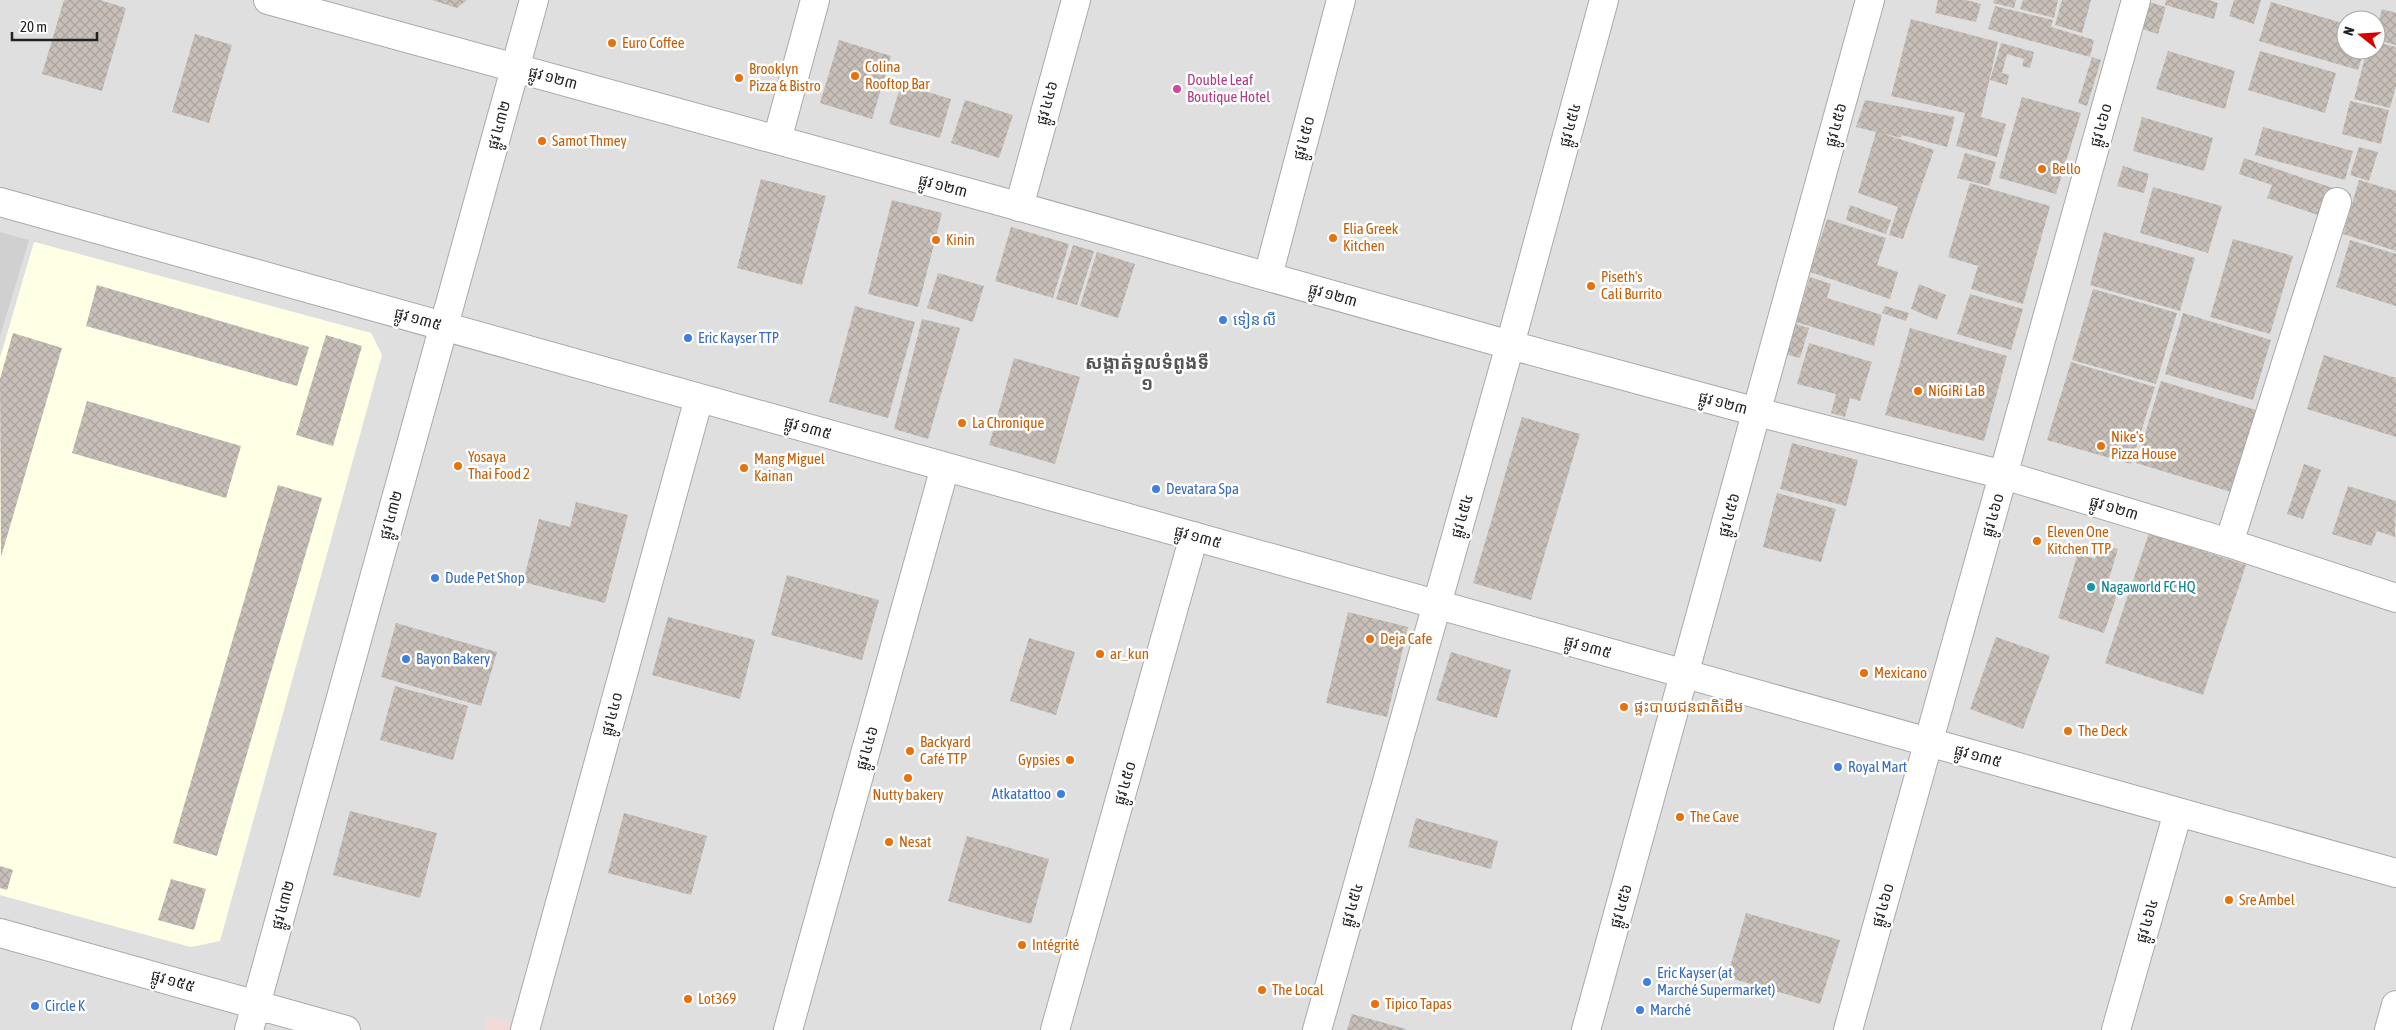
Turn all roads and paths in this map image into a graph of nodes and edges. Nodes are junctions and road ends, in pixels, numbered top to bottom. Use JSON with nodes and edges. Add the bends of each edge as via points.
{"nodes":[{"id":1,"x":268,"y":0,"type":"edge"},
{"id":2,"x":534,"y":0,"type":"edge"},
{"id":3,"x":815,"y":0,"type":"edge"},
{"id":4,"x":1076,"y":0,"type":"edge"},
{"id":5,"x":1341,"y":0,"type":"edge"},
{"id":6,"x":1604,"y":0,"type":"edge"},
{"id":7,"x":1870,"y":0,"type":"edge"},
{"id":8,"x":2136,"y":0,"type":"edge"},
{"id":9,"x":515,"y":68,"type":"junction"},
{"id":10,"x":777,"y":140,"type":"junction"},
{"id":11,"x":0,"y":202,"type":"edge"},
{"id":12,"x":2337,"y":202,"type":"dead end"},
{"id":13,"x":1019,"y":207,"type":"junction"},
{"id":14,"x":1268,"y":276,"type":"junction"},
{"id":15,"x":443,"y":326,"type":"junction"},
{"id":16,"x":1510,"y":345,"type":"junction"},
{"id":17,"x":699,"y":398,"type":"junction"},
{"id":18,"x":1757,"y":412,"type":"junction"},
{"id":19,"x":946,"y":467,"type":"junction"},
{"id":20,"x":2004,"y":475,"type":"junction"},
{"id":21,"x":1194,"y":536,"type":"junction"},
{"id":22,"x":2229,"y":543,"type":"junction"},
{"id":23,"x":2396,"y":598,"type":"edge"},
{"id":24,"x":1437,"y":605,"type":"junction"},
{"id":25,"x":1686,"y":674,"type":"junction"},
{"id":26,"x":1928,"y":742,"type":"junction"},
{"id":27,"x":2178,"y":812,"type":"junction"},
{"id":28,"x":2396,"y":873,"type":"edge"},
{"id":29,"x":0,"y":932,"type":"edge"},
{"id":30,"x":2396,"y":1005,"type":"edge"},
{"id":31,"x":252,"y":1017,"type":"edge"},
{"id":32,"x":346,"y":1030,"type":"edge"},
{"id":33,"x":524,"y":1030,"type":"edge"},
{"id":34,"x":788,"y":1030,"type":"edge"},
{"id":35,"x":1055,"y":1030,"type":"edge"},
{"id":36,"x":1317,"y":1030,"type":"edge"},
{"id":37,"x":1586,"y":1030,"type":"edge"},
{"id":38,"x":1848,"y":1030,"type":"edge"},
{"id":39,"x":2116,"y":1030,"type":"edge"},
{"id":40,"x":2389,"y":1030,"type":"edge"}],
"edges":[{"from":1,"to":9,"type":"street","name":"ផ្លូវ ១២៣"},
{"from":2,"to":9,"type":"street","name":"ផ្លូវ ៤៣២"},
{"from":3,"to":10,"type":"street"},
{"from":4,"to":13,"type":"street","name":"ផ្លូវ ៤៤៦"},
{"from":5,"to":14,"type":"street","name":"ផ្លូវ ៤៥០"},
{"from":6,"to":16,"type":"street","name":"ផ្លូវ ៤៥៤"},
{"from":7,"to":18,"type":"street","name":"ផ្លូវ ៤៥៦"},
{"from":8,"to":20,"type":"street","name":"ផ្លូវ ៤៦០"},
{"from":9,"to":10,"type":"street","name":"ផ្លូវ ១២៣"},
{"from":9,"to":15,"type":"street","name":"ផ្លូវ ៤៣២"},
{"from":10,"to":13,"type":"street","name":"ផ្លូវ ១២៣"},
{"from":11,"to":15,"type":"street","name":"ផ្លូវ ១៣៥"},
{"from":12,"to":22,"type":"street"},
{"from":13,"to":14,"type":"street","name":"ផ្លូវ ១២៣"},
{"from":14,"to":16,"type":"street","name":"ផ្លូវ ១២៣"},
{"from":15,"to":17,"type":"street","name":"ផ្លូវ ១៣៥"},
{"from":15,"to":31,"type":"street","name":"ផ្លូវ ៤៣២"},
{"from":16,"to":18,"type":"street","name":"ផ្លូវ ១២៣"},
{"from":16,"to":24,"type":"street","name":"ផ្លូវ ៤៥៤"},
{"from":17,"to":19,"type":"street","name":"ផ្លូវ ១៣៥"},
{"from":17,"to":33,"type":"street","name":"ផ្លូវ ៤៤០"},
{"from":18,"to":20,"type":"street","name":"ផ្លូវ ១២៣"},
{"from":18,"to":25,"type":"street","name":"ផ្លូវ ៤៥៦"},
{"from":19,"to":21,"type":"street","name":"ផ្លូវ ១៣៥"},
{"from":19,"to":34,"type":"street","name":"ផ្លូវ ៤៤៦"},
{"from":20,"to":22,"type":"street","name":"ផ្លូវ ១២៣"},
{"from":20,"to":26,"type":"street","name":"ផ្លូវ ៤៦០"},
{"from":21,"to":24,"type":"street","name":"ផ្លូវ ១៣៥"},
{"from":21,"to":35,"type":"street","name":"ផ្លូវ ៤៥០"},
{"from":22,"to":23,"type":"street","name":"ផ្លូវ ១២៣"},
{"from":24,"to":25,"type":"street","name":"ផ្លូវ ១៣៥"},
{"from":24,"to":36,"type":"street","name":"ផ្លូវ ៤៥៤"},
{"from":25,"to":26,"type":"street","name":"ផ្លូវ ១៣៥"},
{"from":25,"to":37,"type":"street","name":"ផ្លូវ ៤៥៦"},
{"from":26,"to":27,"type":"street","name":"ផ្លូវ ១៣៥"},
{"from":26,"to":38,"type":"street","name":"ផ្លូវ ៤៦០"},
{"from":27,"to":28,"type":"street","name":"ផ្លូវ ១៣៥"},
{"from":27,"to":39,"type":"street","name":"ផ្លូវ ៤៦៤"},
{"from":29,"to":31,"type":"street","name":"ផ្លូវ ១៥៥"},
{"from":30,"to":40,"type":"street"},
{"from":31,"to":32,"type":"street","name":"ផ្លូវ ១៥៥"}]}
